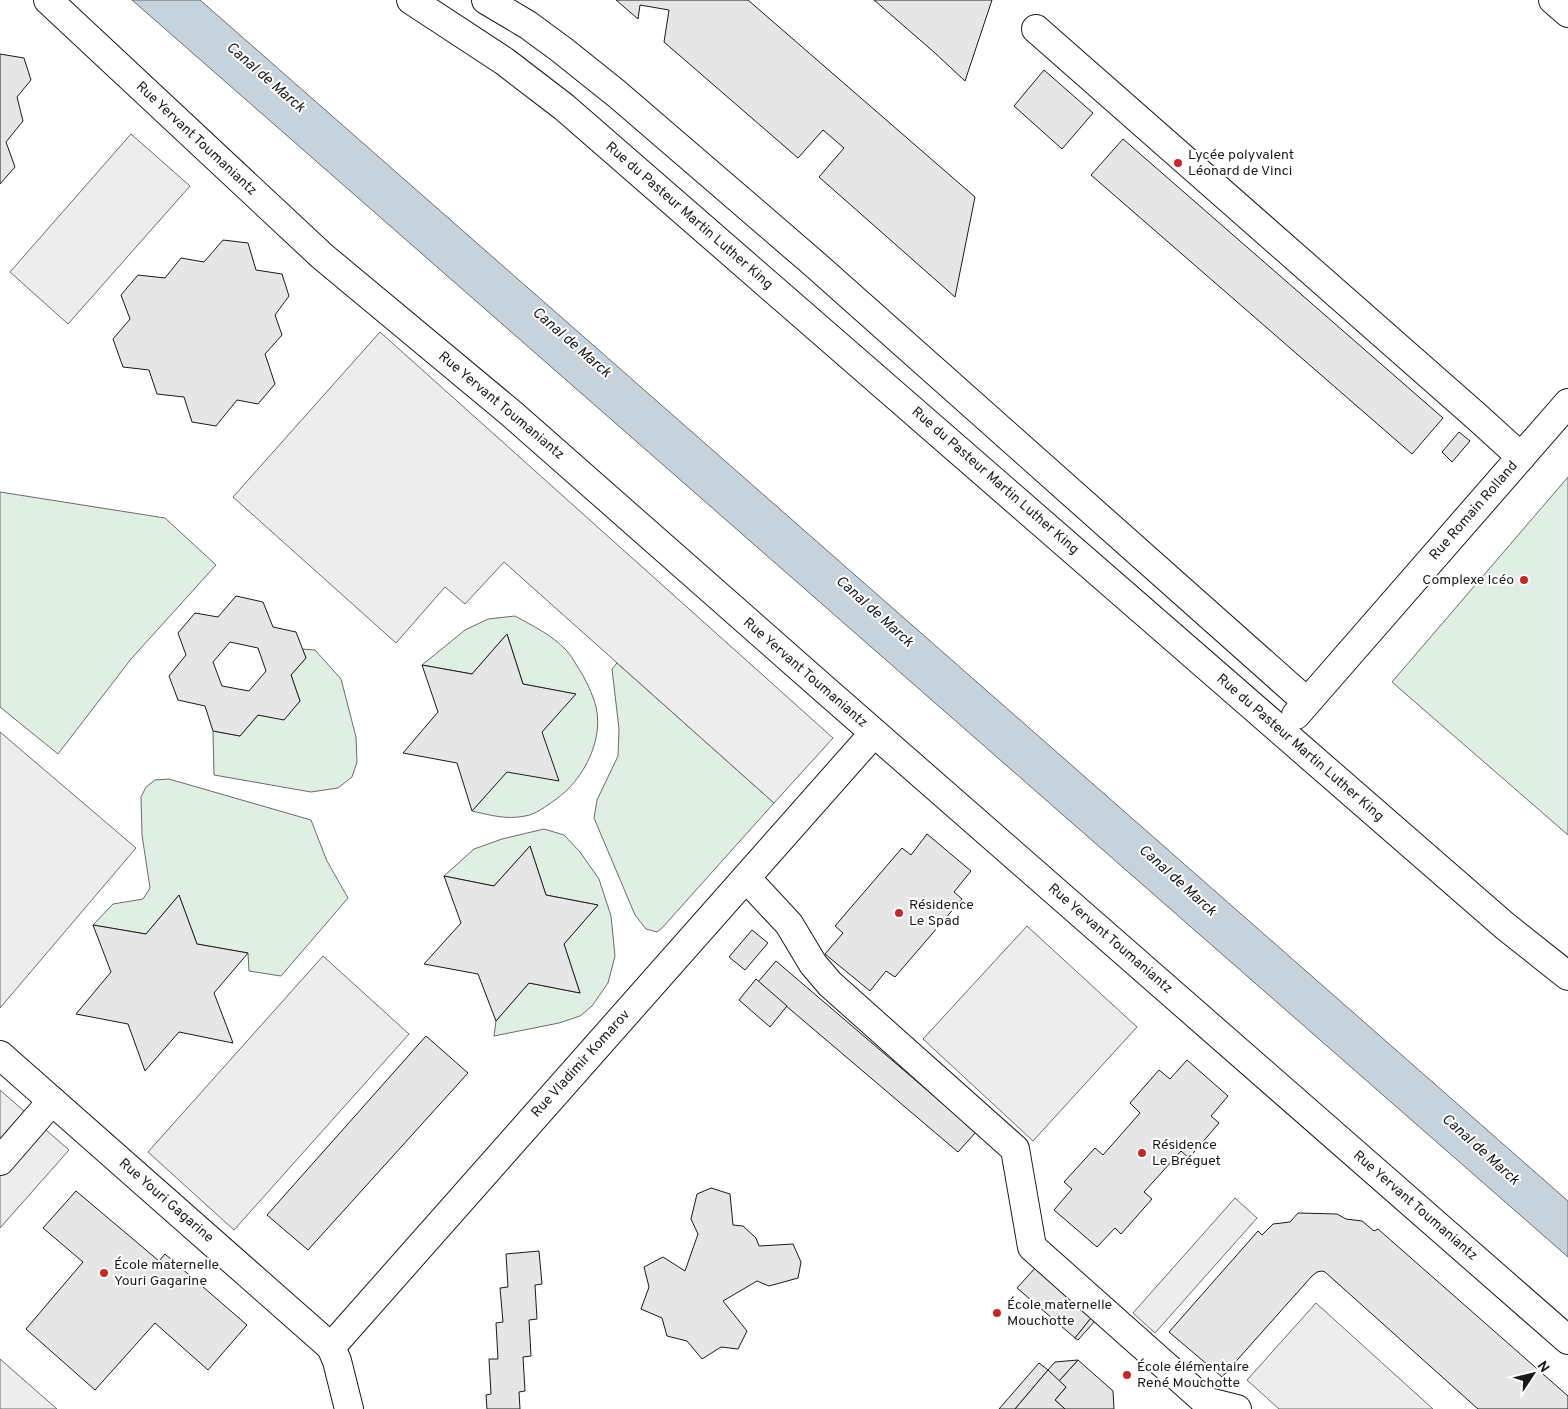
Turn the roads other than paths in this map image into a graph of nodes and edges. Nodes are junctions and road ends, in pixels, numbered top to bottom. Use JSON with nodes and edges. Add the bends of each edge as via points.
{"nodes":[{"id":1,"x":48,"y":0,"type":"edge"},
{"id":2,"x":411,"y":0,"type":"edge"},
{"id":3,"x":486,"y":0,"type":"edge"},
{"id":4,"x":1554,"y":0,"type":"edge"},
{"id":5,"x":1568,"y":13,"type":"edge"},
{"id":6,"x":1036,"y":29,"type":"dead end"},
{"id":7,"x":1568,"y":403,"type":"edge"},
{"id":8,"x":1520,"y":457,"type":"junction"},
{"id":9,"x":1307,"y":702,"type":"junction"},
{"id":10,"x":1281,"y":732,"type":"junction"},
{"id":11,"x":874,"y":733,"type":"junction"},
{"id":12,"x":747,"y":879,"type":"junction"},
{"id":13,"x":1568,"y":976,"type":"edge"},
{"id":14,"x":0,"y":1056,"type":"edge"},
{"id":15,"x":52,"y":1101,"type":"junction"},
{"id":16,"x":0,"y":1161,"type":"edge"},
{"id":17,"x":1568,"y":1340,"type":"edge"},
{"id":18,"x":331,"y":1348,"type":"junction"},
{"id":19,"x":349,"y":1409,"type":"edge"},
{"id":20,"x":1236,"y":1409,"type":"edge"}],
"edges":[{"from":1,"to":11,"type":"street","name":"Rue Yervant Toumaniantz","via":[[322,256],[512,414]]},
{"from":2,"to":10,"type":"street","name":"Rue du Pasteur Martin Luther King","via":[[504,61],[564,107]]},
{"from":3,"to":9,"type":"street","via":[[528,25],[624,100],[811,261]]},
{"from":4,"to":5,"type":"street"},
{"from":6,"to":8,"type":"street"},
{"from":7,"to":8,"type":"street","name":"Rue Romain Rolland"},
{"from":8,"to":9,"type":"street","name":"Rue Romain Rolland"},
{"from":9,"to":10,"type":"street","name":"Rue Romain Rolland"},
{"from":10,"to":13,"type":"street","name":"Rue du Pasteur Martin Luther King","via":[[1504,926]]},
{"from":11,"to":12,"type":"street","name":"Rue Vladimir Komarov"},
{"from":11,"to":17,"type":"street","name":"Rue Yervant Toumaniantz"},
{"from":12,"to":18,"type":"street","name":"Rue Vladimir Komarov"},
{"from":12,"to":20,"type":"street","via":[[789,924],[813,964],[830,984],[1015,1149],[1032,1247],[1205,1401]]},
{"from":14,"to":15,"type":"street","name":"Rue Youri Gagarine"},
{"from":15,"to":16,"type":"street"},
{"from":15,"to":18,"type":"street","name":"Rue Youri Gagarine"},
{"from":18,"to":19,"type":"street"}]}
